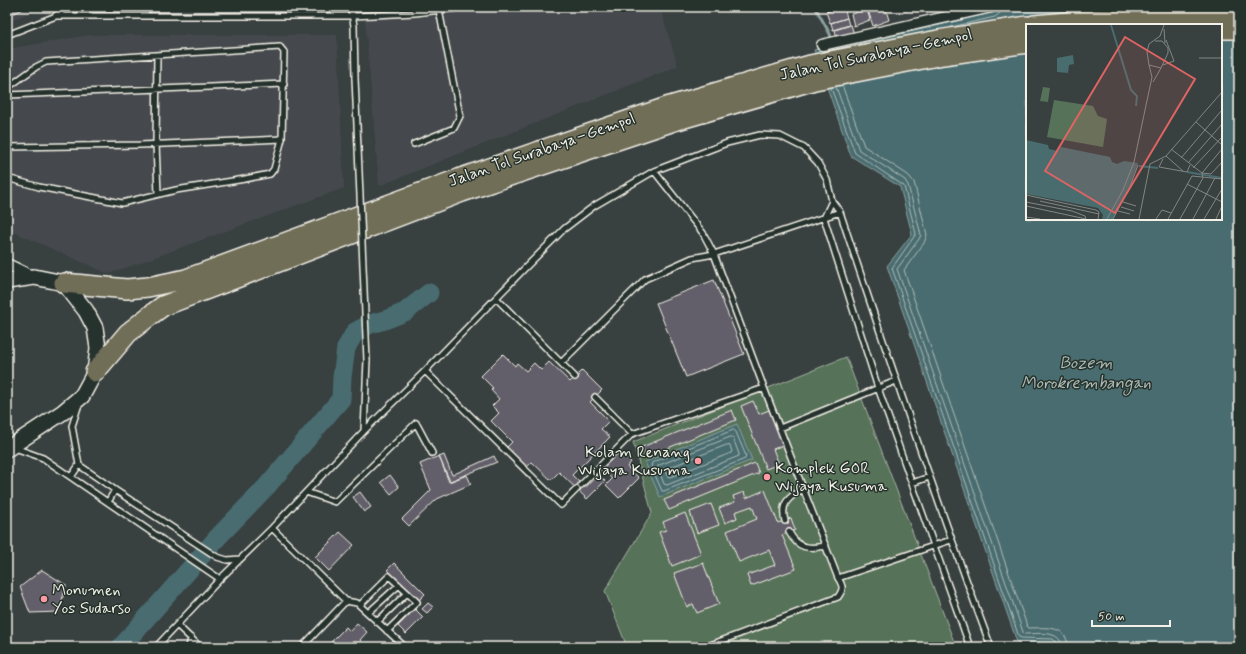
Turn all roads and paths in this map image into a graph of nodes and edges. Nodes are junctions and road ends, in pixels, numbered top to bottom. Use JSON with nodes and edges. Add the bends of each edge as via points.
{"nodes":[{"id":1,"x":68,"y":7,"type":"edge"},
{"id":2,"x":351,"y":7,"type":"edge"},
{"id":3,"x":414,"y":7,"type":"edge"},
{"id":4,"x":466,"y":7,"type":"edge"},
{"id":5,"x":991,"y":7,"type":"edge"},
{"id":6,"x":439,"y":10,"type":"junction"},
{"id":7,"x":952,"y":11,"type":"edge"},
{"id":8,"x":1239,"y":12,"type":"edge"},
{"id":9,"x":415,"y":13,"type":"junction"},
{"id":10,"x":56,"y":16,"type":"junction"},
{"id":11,"x":353,"y":16,"type":"junction"},
{"id":12,"x":1045,"y":24,"type":"edge"},
{"id":13,"x":1026,"y":26,"type":"edge"},
{"id":14,"x":1222,"y":29,"type":"edge"},
{"id":15,"x":1239,"y":29,"type":"edge"},
{"id":16,"x":7,"y":35,"type":"edge"},
{"id":17,"x":1026,"y":42,"type":"edge"},
{"id":18,"x":829,"y":44,"type":"dead end"},
{"id":19,"x":157,"y":55,"type":"junction"},
{"id":20,"x":813,"y":72,"type":"junction"},
{"id":21,"x":284,"y":84,"type":"junction"},
{"id":22,"x":7,"y":88,"type":"edge"},
{"id":23,"x":156,"y":89,"type":"junction"},
{"id":24,"x":7,"y":95,"type":"edge"},
{"id":25,"x":282,"y":139,"type":"junction"},
{"id":26,"x":156,"y":144,"type":"junction"},
{"id":27,"x":414,"y":144,"type":"dead end"},
{"id":28,"x":7,"y":148,"type":"edge"},
{"id":29,"x":654,"y":171,"type":"junction"},
{"id":30,"x":7,"y":178,"type":"edge"},
{"id":31,"x":158,"y":194,"type":"junction"},
{"id":32,"x":832,"y":201,"type":"junction"},
{"id":33,"x":840,"y":212,"type":"junction"},
{"id":34,"x":824,"y":218,"type":"junction"},
{"id":35,"x":714,"y":254,"type":"junction"},
{"id":36,"x":7,"y":264,"type":"edge"},
{"id":37,"x":34,"y":277,"type":"junction"},
{"id":38,"x":7,"y":281,"type":"edge"},
{"id":39,"x":64,"y":283,"type":"junction"},
{"id":40,"x":496,"y":298,"type":"junction"},
{"id":41,"x":560,"y":362,"type":"junction"},
{"id":42,"x":425,"y":371,"type":"junction"},
{"id":43,"x":95,"y":372,"type":"junction"},
{"id":44,"x":575,"y":377,"type":"dead end"},
{"id":45,"x":896,"y":381,"type":"junction"},
{"id":46,"x":764,"y":388,"type":"junction"},
{"id":47,"x":878,"y":388,"type":"junction"},
{"id":48,"x":82,"y":396,"type":"junction"},
{"id":49,"x":595,"y":397,"type":"dead end"},
{"id":50,"x":780,"y":428,"type":"junction"},
{"id":51,"x":364,"y":431,"type":"junction"},
{"id":52,"x":632,"y":434,"type":"junction"},
{"id":53,"x":9,"y":448,"type":"edge"},
{"id":54,"x":432,"y":453,"type":"dead end"},
{"id":55,"x":79,"y":465,"type":"junction"},
{"id":56,"x":71,"y":477,"type":"junction"},
{"id":57,"x":929,"y":477,"type":"junction"},
{"id":58,"x":912,"y":483,"type":"junction"},
{"id":59,"x":581,"y":484,"type":"dead end"},
{"id":60,"x":577,"y":489,"type":"dead end"},
{"id":61,"x":803,"y":489,"type":"junction"},
{"id":62,"x":115,"y":490,"type":"junction"},
{"id":63,"x":306,"y":492,"type":"junction"},
{"id":64,"x":108,"y":502,"type":"junction"},
{"id":65,"x":785,"y":521,"type":"dead end"},
{"id":66,"x":272,"y":528,"type":"junction"},
{"id":67,"x":789,"y":532,"type":"dead end"},
{"id":68,"x":951,"y":540,"type":"junction"},
{"id":69,"x":826,"y":546,"type":"junction"},
{"id":70,"x":934,"y":546,"type":"junction"},
{"id":71,"x":240,"y":559,"type":"junction"},
{"id":72,"x":838,"y":578,"type":"junction"},
{"id":73,"x":220,"y":579,"type":"junction"},
{"id":74,"x":398,"y":585,"type":"junction"},
{"id":75,"x":407,"y":593,"type":"junction"},
{"id":76,"x":346,"y":601,"type":"junction"},
{"id":77,"x":360,"y":605,"type":"junction"},
{"id":78,"x":368,"y":613,"type":"junction"},
{"id":79,"x":377,"y":622,"type":"junction"},
{"id":80,"x":177,"y":625,"type":"junction"},
{"id":81,"x":387,"y":631,"type":"junction"},
{"id":82,"x":191,"y":638,"type":"junction"},
{"id":83,"x":156,"y":647,"type":"edge"},
{"id":84,"x":189,"y":647,"type":"edge"},
{"id":85,"x":200,"y":647,"type":"edge"},
{"id":86,"x":302,"y":647,"type":"edge"},
{"id":87,"x":405,"y":647,"type":"edge"},
{"id":88,"x":705,"y":647,"type":"edge"},
{"id":89,"x":970,"y":647,"type":"edge"},
{"id":90,"x":990,"y":647,"type":"edge"}],
"edges":[{"from":1,"to":10,"type":"lane"},
{"from":2,"to":11,"type":"lane"},
{"from":3,"to":9,"type":"lane"},
{"from":4,"to":6,"type":"lane"},
{"from":5,"to":7,"type":"street"},
{"from":6,"to":9,"type":"lane"},
{"from":6,"to":27,"type":"lane","via":[[460,116],[454,128]]},
{"from":7,"to":18,"type":"street"},
{"from":8,"to":12,"type":"highway","via":[[1122,17]]},
{"from":9,"to":11,"type":"lane"},
{"from":10,"to":11,"type":"lane"},
{"from":10,"to":16,"type":"lane"},
{"from":11,"to":51,"type":"lane","bridge":true,"via":[[367,360]]},
{"from":13,"to":20,"type":"highway","name":"Jalan Tol Surabaya–Gempol","via":[[938,40]]},
{"from":14,"to":15,"type":"highway"},
{"from":17,"to":20,"type":"highway","name":"Jalan Tol Surabaya–Gempol"},
{"from":19,"to":21,"type":"lane","via":[[280,47],[284,52]]},
{"from":19,"to":22,"type":"lane","via":[[46,62]]},
{"from":19,"to":23,"type":"lane"},
{"from":20,"to":39,"type":"highway","name":"Jalan Tol Surabaya–Gempol","via":[[670,106],[461,178],[186,279],[127,289]]},
{"from":20,"to":43,"type":"highway","name":"Jalan Tol Surabaya–Gempol","via":[[469,190],[163,306],[128,333]]},
{"from":21,"to":23,"type":"lane"},
{"from":21,"to":25,"type":"lane"},
{"from":23,"to":24,"type":"lane"},
{"from":23,"to":26,"type":"lane"},
{"from":25,"to":26,"type":"lane"},
{"from":25,"to":31,"type":"lane","via":[[270,174]]},
{"from":26,"to":28,"type":"lane"},
{"from":26,"to":31,"type":"lane"},
{"from":29,"to":32,"type":"lane","via":[[727,143],[760,135],[780,136],[804,148],[818,163],[827,180]]},
{"from":29,"to":35,"type":"lane","via":[[703,233]]},
{"from":29,"to":40,"type":"lane","via":[[594,206],[564,229]]},
{"from":30,"to":31,"type":"lane","via":[[122,203]]},
{"from":32,"to":33,"type":"lane"},
{"from":32,"to":34,"type":"lane"},
{"from":33,"to":34,"type":"lane"},
{"from":33,"to":45,"type":"lane"},
{"from":34,"to":35,"type":"lane"},
{"from":34,"to":47,"type":"lane"},
{"from":35,"to":41,"type":"lane","via":[[692,258],[645,279]]},
{"from":35,"to":46,"type":"lane"},
{"from":36,"to":37,"type":"street"},
{"from":37,"to":38,"type":"main road"},
{"from":37,"to":39,"type":"main road"},
{"from":39,"to":43,"type":"main road","via":[[86,311],[95,328],[98,348]]},
{"from":40,"to":41,"type":"lane"},
{"from":40,"to":42,"type":"lane"},
{"from":41,"to":44,"type":"lane"},
{"from":42,"to":51,"type":"lane"},
{"from":42,"to":60,"type":"lane","via":[[561,505]]},
{"from":43,"to":48,"type":"main road"},
{"from":45,"to":47,"type":"lane"},
{"from":45,"to":57,"type":"lane"},
{"from":46,"to":50,"type":"lane"},
{"from":46,"to":52,"type":"lane"},
{"from":47,"to":50,"type":"lane"},
{"from":47,"to":58,"type":"lane"},
{"from":48,"to":53,"type":"main road","via":[[63,412]]},
{"from":48,"to":55,"type":"lane","via":[[72,426]]},
{"from":49,"to":52,"type":"lane"},
{"from":50,"to":61,"type":"lane"},
{"from":51,"to":63,"type":"lane"},
{"from":52,"to":59,"type":"lane"},
{"from":53,"to":56,"type":"lane","via":[[44,458]]},
{"from":54,"to":63,"type":"lane","via":[[416,423],[335,502]]},
{"from":55,"to":56,"type":"lane"},
{"from":55,"to":62,"type":"lane"},
{"from":56,"to":64,"type":"lane"},
{"from":57,"to":58,"type":"lane"},
{"from":57,"to":68,"type":"lane"},
{"from":58,"to":70,"type":"lane"},
{"from":61,"to":65,"type":"lane","via":[[790,496],[784,505]]},
{"from":61,"to":69,"type":"lane"},
{"from":62,"to":64,"type":"lane"},
{"from":62,"to":71,"type":"lane","via":[[217,557],[227,560]]},
{"from":63,"to":66,"type":"lane"},
{"from":64,"to":73,"type":"lane"},
{"from":66,"to":71,"type":"lane"},
{"from":66,"to":76,"type":"lane"},
{"from":67,"to":69,"type":"lane","via":[[793,540],[801,546]]},
{"from":68,"to":70,"type":"lane"},
{"from":68,"to":90,"type":"lane"},
{"from":69,"to":72,"type":"lane"},
{"from":70,"to":72,"type":"lane"},
{"from":70,"to":89,"type":"lane"},
{"from":71,"to":73,"type":"lane"},
{"from":72,"to":88,"type":"lane","via":[[843,586],[838,597]]},
{"from":73,"to":80,"type":"lane"},
{"from":74,"to":75,"type":"lane"},
{"from":74,"to":77,"type":"lane","via":[[389,576]]},
{"from":74,"to":78,"type":"lane"},
{"from":75,"to":79,"type":"lane"},
{"from":75,"to":81,"type":"lane","via":[[417,602]]},
{"from":76,"to":77,"type":"lane","via":[[357,602]]},
{"from":76,"to":86,"type":"lane"},
{"from":77,"to":78,"type":"lane"},
{"from":78,"to":79,"type":"lane"},
{"from":79,"to":81,"type":"lane"},
{"from":80,"to":82,"type":"lane"},
{"from":80,"to":83,"type":"lane"},
{"from":81,"to":87,"type":"lane"},
{"from":82,"to":84,"type":"lane"},
{"from":82,"to":85,"type":"lane"}]}
